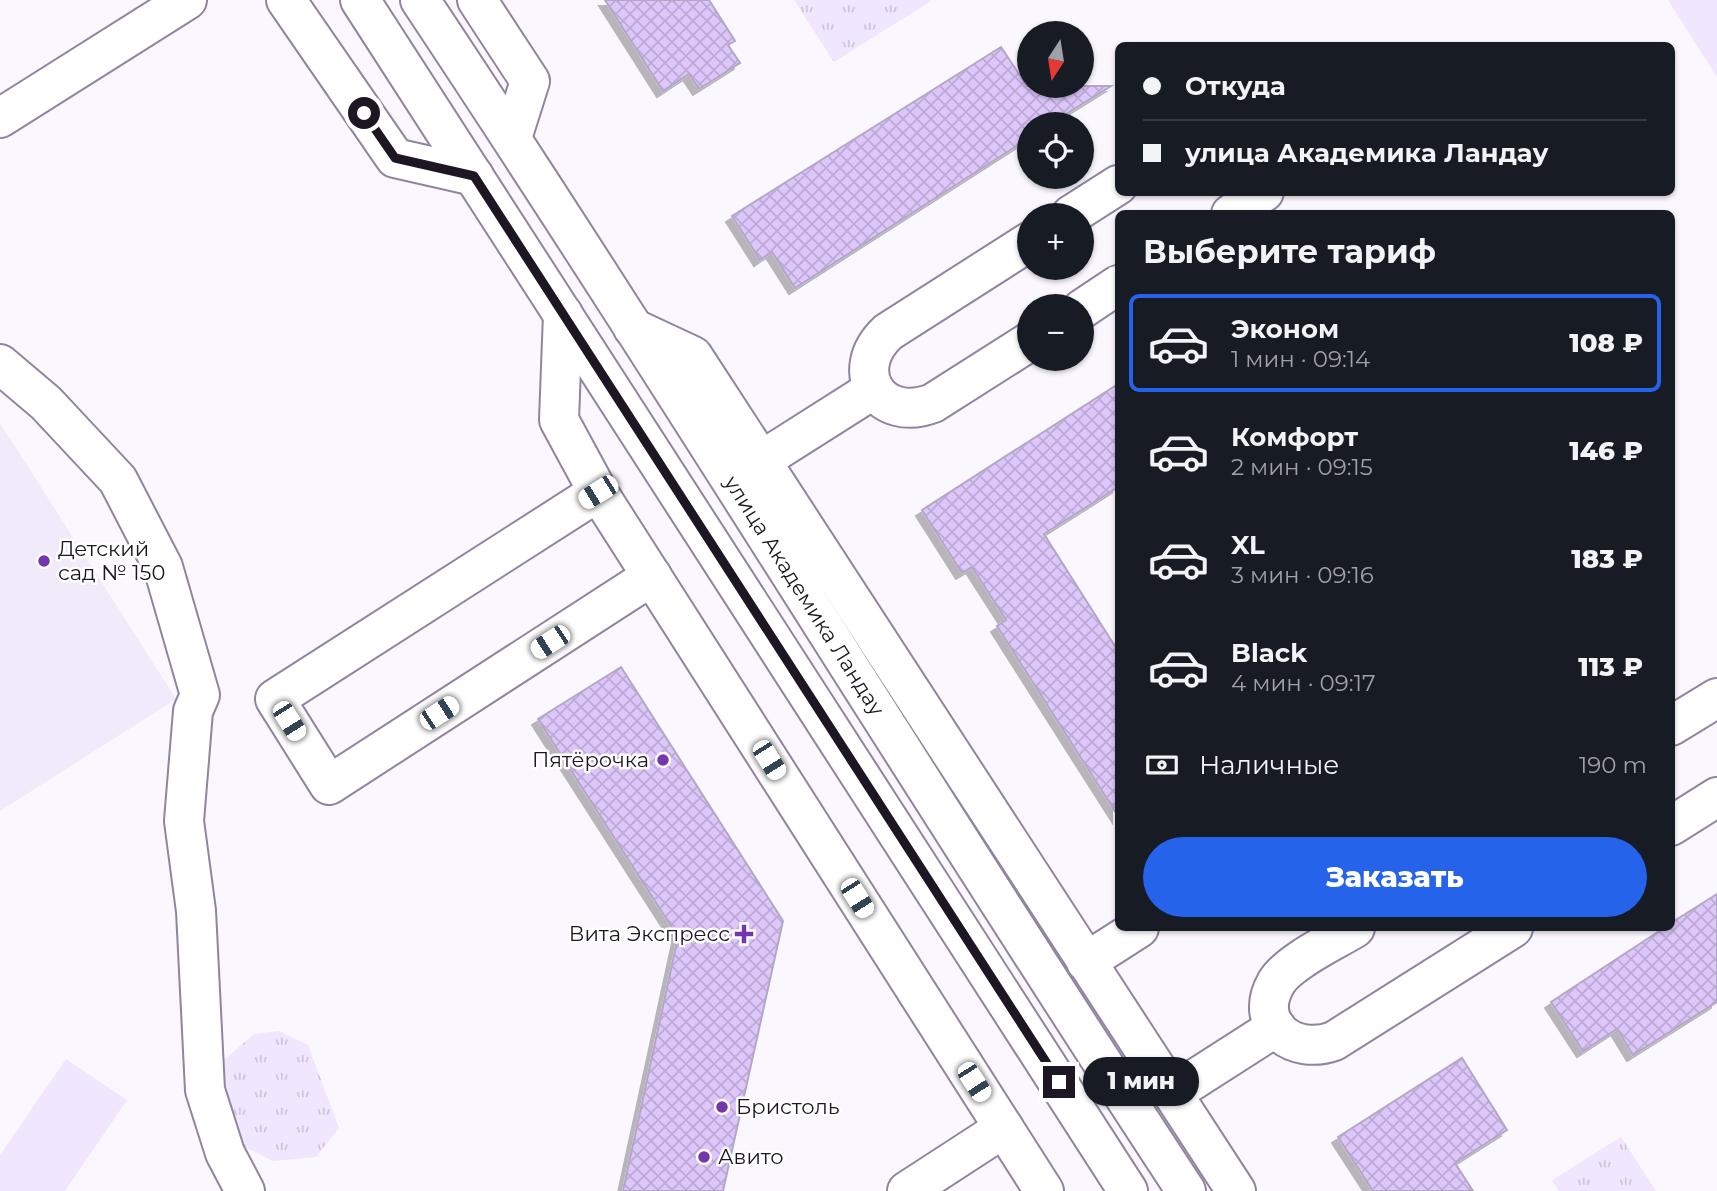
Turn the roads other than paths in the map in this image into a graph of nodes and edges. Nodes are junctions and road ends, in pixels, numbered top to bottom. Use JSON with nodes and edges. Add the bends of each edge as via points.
{"nodes":[{"id":1,"x":187,"y":0,"type":"edge"},
{"id":2,"x":286,"y":0,"type":"edge"},
{"id":3,"x":360,"y":0,"type":"edge"},
{"id":4,"x":420,"y":0,"type":"edge"},
{"id":5,"x":477,"y":0,"type":"edge"},
{"id":6,"x":0,"y":118,"type":"edge"},
{"id":7,"x":512,"y":138,"type":"junction"},
{"id":8,"x":474,"y":176,"type":"junction"},
{"id":9,"x":1115,"y":187,"type":"edge"},
{"id":10,"x":1258,"y":196,"type":"edge"},
{"id":11,"x":1090,"y":203,"type":"edge"},
{"id":12,"x":1237,"y":210,"type":"edge"},
{"id":13,"x":1017,"y":250,"type":"edge"},
{"id":14,"x":1115,"y":287,"type":"edge"},
{"id":15,"x":1094,"y":301,"type":"edge"},
{"id":16,"x":563,"y":314,"type":"junction"},
{"id":17,"x":633,"y":328,"type":"junction"},
{"id":18,"x":1017,"y":350,"type":"edge"},
{"id":19,"x":0,"y":364,"type":"edge"},
{"id":20,"x":874,"y":389,"type":"junction"},
{"id":21,"x":762,"y":460,"type":"junction"},
{"id":22,"x":598,"y":492,"type":"junction"},
{"id":23,"x":652,"y":576,"type":"junction"},
{"id":24,"x":1717,"y":698,"type":"edge"},
{"id":25,"x":1675,"y":724,"type":"edge"},
{"id":26,"x":1717,"y":797,"type":"edge"},
{"id":27,"x":1675,"y":823,"type":"edge"},
{"id":28,"x":1134,"y":931,"type":"edge"},
{"id":29,"x":1350,"y":931,"type":"edge"},
{"id":30,"x":1508,"y":931,"type":"edge"},
{"id":31,"x":1086,"y":962,"type":"junction"},
{"id":32,"x":1276,"y":1027,"type":"junction"},
{"id":33,"x":1173,"y":1093,"type":"junction"},
{"id":34,"x":1004,"y":1128,"type":"junction"},
{"id":35,"x":244,"y":1191,"type":"edge"},
{"id":36,"x":907,"y":1191,"type":"edge"},
{"id":37,"x":1044,"y":1191,"type":"edge"},
{"id":38,"x":1128,"y":1191,"type":"edge"},
{"id":39,"x":1186,"y":1191,"type":"edge"},
{"id":40,"x":1236,"y":1191,"type":"edge"}],
"edges":[{"from":1,"to":6,"type":"street"},
{"from":2,"to":8,"type":"street","via":[[395,158]]},
{"from":3,"to":8,"type":"street"},
{"from":4,"to":7,"type":"street","name":"улица Академика Ландау"},
{"from":5,"to":7,"type":"street","via":[[530,81]]},
{"from":7,"to":17,"type":"street","name":"улица Академика Ландау"},
{"from":8,"to":16,"type":"street"},
{"from":9,"to":11,"type":"street"},
{"from":10,"to":12,"type":"street"},
{"from":13,"to":20,"type":"street","via":[[881,338],[869,359]]},
{"from":14,"to":15,"type":"street"},
{"from":16,"to":22,"type":"street","via":[[559,420]]},
{"from":16,"to":38,"type":"street"},
{"from":17,"to":21,"type":"street","via":[[693,356]]},
{"from":17,"to":39,"type":"street","name":"улица Академика Ландау"},
{"from":18,"to":20,"type":"street","via":[[918,409],[901,409]]},
{"from":19,"to":35,"type":"street","via":[[46,403],[118,480],[163,567],[200,695],[193,712],[184,821],[196,911],[205,1090],[225,1153]]},
{"from":20,"to":21,"type":"street"},
{"from":21,"to":31,"type":"street"},
{"from":22,"to":23,"type":"street"},
{"from":22,"to":23,"type":"street","via":[[275,699],[329,785]]},
{"from":23,"to":34,"type":"street"},
{"from":24,"to":25,"type":"street"},
{"from":26,"to":27,"type":"street"},
{"from":28,"to":31,"type":"street"},
{"from":29,"to":32,"type":"street","via":[[1277,981],[1270,996]]},
{"from":30,"to":32,"type":"street","via":[[1335,1041],[1303,1046],[1287,1040]]},
{"from":31,"to":33,"type":"street"},
{"from":32,"to":33,"type":"street"},
{"from":33,"to":40,"type":"street"},
{"from":34,"to":36,"type":"street"},
{"from":34,"to":37,"type":"street"}]}
